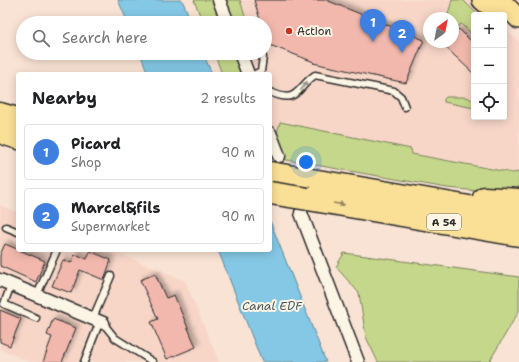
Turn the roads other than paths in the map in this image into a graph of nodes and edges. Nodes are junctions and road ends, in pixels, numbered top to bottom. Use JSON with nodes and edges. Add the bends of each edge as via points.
{"nodes":[{"id":1,"x":219,"y":0,"type":"edge"},
{"id":2,"x":482,"y":0,"type":"edge"},
{"id":3,"x":500,"y":0,"type":"edge"},
{"id":4,"x":496,"y":12,"type":"edge"},
{"id":5,"x":225,"y":16,"type":"edge"},
{"id":6,"x":519,"y":19,"type":"edge"},
{"id":7,"x":507,"y":23,"type":"edge"},
{"id":8,"x":519,"y":33,"type":"edge"},
{"id":9,"x":243,"y":60,"type":"edge"},
{"id":10,"x":263,"y":60,"type":"edge"},
{"id":11,"x":247,"y":72,"type":"edge"},
{"id":12,"x":259,"y":72,"type":"edge"},
{"id":13,"x":272,"y":93,"type":"edge"},
{"id":14,"x":0,"y":105,"type":"edge"},
{"id":15,"x":405,"y":107,"type":"dead end"},
{"id":16,"x":16,"y":110,"type":"edge"},
{"id":17,"x":0,"y":114,"type":"edge"},
{"id":18,"x":16,"y":118,"type":"edge"},
{"id":19,"x":0,"y":132,"type":"edge"},
{"id":20,"x":16,"y":137,"type":"edge"},
{"id":21,"x":272,"y":172,"type":"edge"},
{"id":22,"x":406,"y":191,"type":"junction"},
{"id":23,"x":519,"y":200,"type":"edge"},
{"id":24,"x":305,"y":206,"type":"junction"},
{"id":25,"x":370,"y":210,"type":"junction"},
{"id":26,"x":519,"y":216,"type":"edge"},
{"id":27,"x":6,"y":227,"type":"dead end"},
{"id":28,"x":16,"y":231,"type":"edge"},
{"id":29,"x":519,"y":235,"type":"edge"},
{"id":30,"x":519,"y":248,"type":"edge"},
{"id":31,"x":56,"y":252,"type":"edge"},
{"id":32,"x":111,"y":276,"type":"dead end"},
{"id":33,"x":6,"y":282,"type":"edge"},
{"id":34,"x":37,"y":295,"type":"junction"},
{"id":35,"x":36,"y":318,"type":"dead end"},
{"id":36,"x":98,"y":321,"type":"junction"},
{"id":37,"x":84,"y":362,"type":"edge"},
{"id":38,"x":153,"y":362,"type":"edge"},
{"id":39,"x":358,"y":362,"type":"edge"}],
"edges":[{"from":1,"to":5,"type":"street"},
{"from":2,"to":4,"type":"main road"},
{"from":3,"to":6,"type":"main road"},
{"from":7,"to":8,"type":"main road"},
{"from":9,"to":11,"type":"street"},
{"from":10,"to":12,"type":"lane"},
{"from":13,"to":15,"type":"lane","one_way":true,"via":[[285,97],[295,95],[315,75],[394,91],[401,97]]},
{"from":14,"to":16,"type":"highway"},
{"from":17,"to":18,"type":"highway"},
{"from":19,"to":20,"type":"highway"},
{"from":21,"to":22,"type":"highway","number":"A 54"},
{"from":21,"to":24,"type":"highway","number":"A 54","bridge":true},
{"from":22,"to":23,"type":"highway"},
{"from":22,"to":26,"type":"highway","number":"A 54"},
{"from":24,"to":25,"type":"highway","number":"A 54","one_way":true},
{"from":24,"to":39,"type":"street"},
{"from":25,"to":29,"type":"highway","number":"A 54"},
{"from":25,"to":30,"type":"highway"},
{"from":27,"to":28,"type":"lane"},
{"from":31,"to":34,"type":"lane"},
{"from":32,"to":36,"type":"lane"},
{"from":33,"to":34,"type":"street"},
{"from":33,"to":35,"type":"lane","via":[[4,304]]},
{"from":34,"to":36,"type":"street"},
{"from":36,"to":37,"type":"lane"},
{"from":36,"to":38,"type":"lane","via":[[115,338]]}]}
